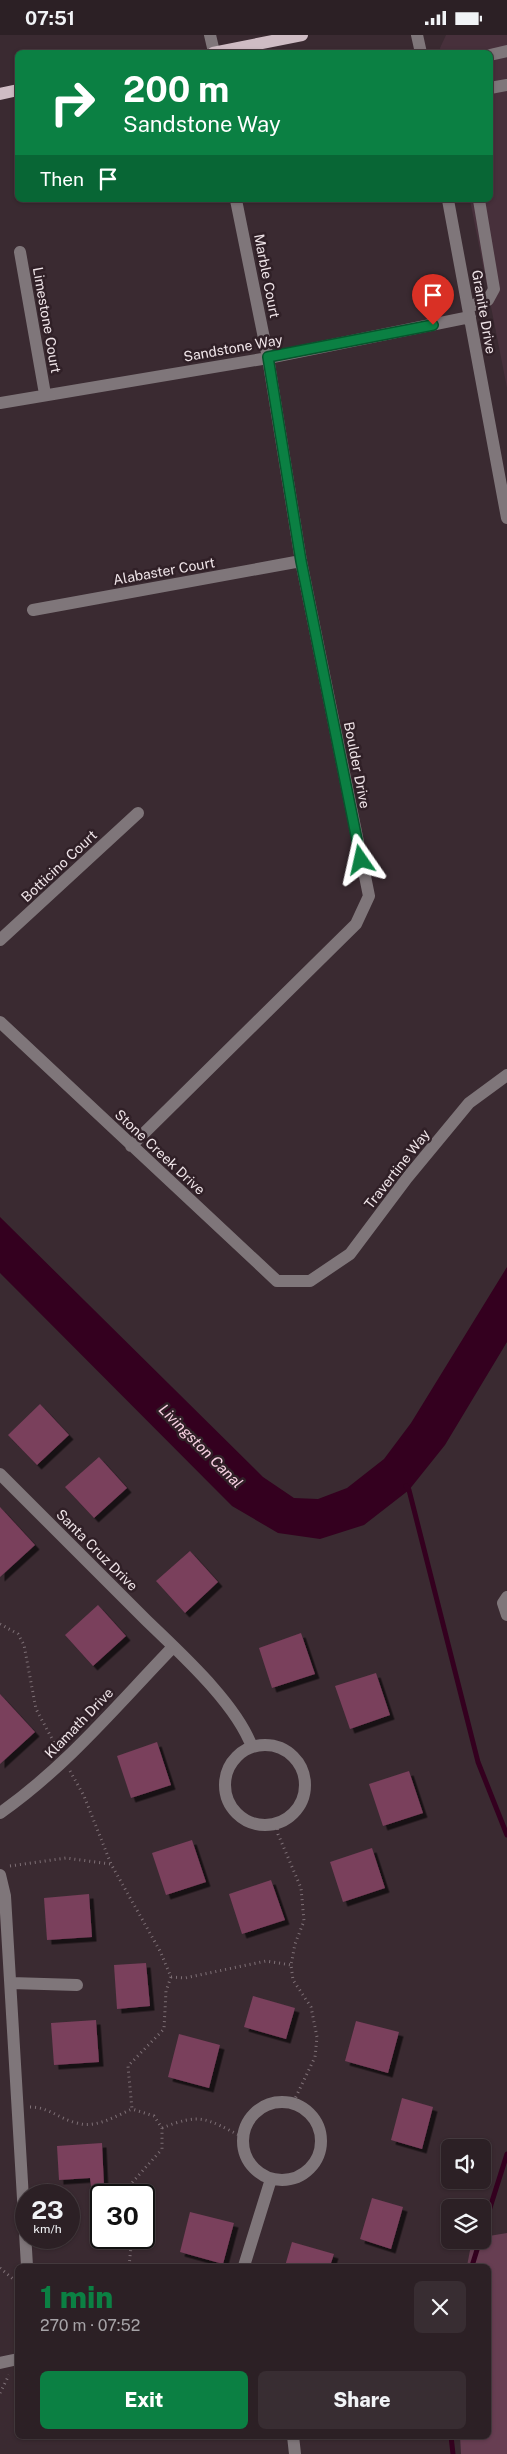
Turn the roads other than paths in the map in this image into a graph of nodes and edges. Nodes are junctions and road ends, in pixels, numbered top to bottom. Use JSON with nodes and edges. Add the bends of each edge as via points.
{"nodes":[{"id":1,"x":210,"y":35,"type":"edge"},
{"id":2,"x":302,"y":35,"type":"edge"},
{"id":3,"x":418,"y":35,"type":"edge"},
{"id":4,"x":287,"y":36,"type":"edge"},
{"id":5,"x":214,"y":50,"type":"edge"},
{"id":6,"x":223,"y":50,"type":"edge"},
{"id":7,"x":420,"y":50,"type":"edge"},
{"id":8,"x":507,"y":51,"type":"edge"},
{"id":9,"x":493,"y":54,"type":"edge"},
{"id":10,"x":507,"y":85,"type":"edge"},
{"id":11,"x":493,"y":87,"type":"edge"},
{"id":12,"x":15,"y":91,"type":"edge"},
{"id":13,"x":0,"y":94,"type":"edge"},
{"id":14,"x":236,"y":202,"type":"edge"},
{"id":15,"x":448,"y":202,"type":"edge"},
{"id":16,"x":479,"y":202,"type":"edge"},
{"id":17,"x":20,"y":252,"type":"dead end"},
{"id":18,"x":469,"y":312,"type":"junction"},
{"id":19,"x":268,"y":357,"type":"junction"},
{"id":20,"x":45,"y":394,"type":"junction"},
{"id":21,"x":0,"y":403,"type":"edge"},
{"id":22,"x":507,"y":518,"type":"edge"},
{"id":23,"x":301,"y":561,"type":"junction"},
{"id":24,"x":33,"y":610,"type":"dead end"},
{"id":25,"x":138,"y":813,"type":"dead end"},
{"id":26,"x":0,"y":940,"type":"edge"},
{"id":27,"x":0,"y":1021,"type":"edge"},
{"id":28,"x":507,"y":1075,"type":"edge"},
{"id":29,"x":131,"y":1146,"type":"junction"},
{"id":30,"x":310,"y":1281,"type":"joint"},
{"id":31,"x":0,"y":1474,"type":"edge"},
{"id":32,"x":173,"y":1647,"type":"junction"},
{"id":33,"x":252,"y":1747,"type":"junction"},
{"id":34,"x":0,"y":1813,"type":"edge"},
{"id":35,"x":4,"y":1871,"type":"edge"},
{"id":36,"x":11,"y":1983,"type":"junction"},
{"id":37,"x":77,"y":1985,"type":"dead end"},
{"id":38,"x":271,"y":2179,"type":"junction"},
{"id":39,"x":26,"y":2264,"type":"edge"},
{"id":40,"x":245,"y":2264,"type":"edge"},
{"id":41,"x":15,"y":2360,"type":"edge"},
{"id":42,"x":0,"y":2363,"type":"edge"},
{"id":43,"x":293,"y":2439,"type":"edge"},
{"id":44,"x":295,"y":2454,"type":"edge"}],
"edges":[{"from":1,"to":5,"type":"street"},
{"from":2,"to":4,"type":"main road"},
{"from":3,"to":7,"type":"street"},
{"from":4,"to":6,"type":"main road"},
{"from":8,"to":9,"type":"street"},
{"from":10,"to":11,"type":"street"},
{"from":12,"to":13,"type":"main road"},
{"from":14,"to":19,"type":"street","name":"Marble Court"},
{"from":15,"to":18,"type":"street","name":"Granite Drive"},
{"from":16,"to":18,"type":"street","name":"Sandstone Way","via":[[494,289],[488,300]]},
{"from":17,"to":20,"type":"street","name":"Limestone Court"},
{"from":18,"to":19,"type":"street","name":"Sandstone Way"},
{"from":18,"to":22,"type":"street","name":"Granite Drive"},
{"from":19,"to":20,"type":"street","name":"Sandstone Way"},
{"from":19,"to":23,"type":"street","name":"Boulder Drive"},
{"from":20,"to":21,"type":"street","name":"Sandstone Way"},
{"from":23,"to":24,"type":"street","name":"Alabaster Court"},
{"from":23,"to":29,"type":"street","name":"Boulder Drive","via":[[369,896],[356,924]]},
{"from":25,"to":26,"type":"street","name":"Botticino Court"},
{"from":27,"to":29,"type":"street","name":"Stone Creek Drive"},
{"from":28,"to":30,"type":"street","name":"Travertine Way","via":[[469,1103],[350,1254]]},
{"from":29,"to":30,"type":"street","name":"Stone Creek Drive","via":[[277,1281]]},
{"from":31,"to":32,"type":"street","name":"Santa Cruz Drive"},
{"from":32,"to":33,"type":"street","name":"Santa Cruz Drive","via":[[233,1711]]},
{"from":32,"to":34,"type":"street","name":"Klamath Drive","via":[[64,1761]]},
{"from":33,"to":33,"type":"street","via":[[233,1761],[228,1769],[226,1793],[240,1817],[252,1823],[277,1824],[294,1814],[300,1805],[305,1791],[301,1767],[282,1749],[266,1745]]},
{"from":35,"to":36,"type":"street"},
{"from":36,"to":37,"type":"street"},
{"from":36,"to":39,"type":"street"},
{"from":38,"to":38,"type":"street","via":[[285,2181],[298,2177],[318,2159],[321,2145],[318,2125],[306,2109],[293,2103],[280,2102],[260,2109],[247,2124],[243,2137],[249,2163]]},
{"from":38,"to":40,"type":"street"},
{"from":41,"to":42,"type":"street"},
{"from":43,"to":44,"type":"street"}]}
